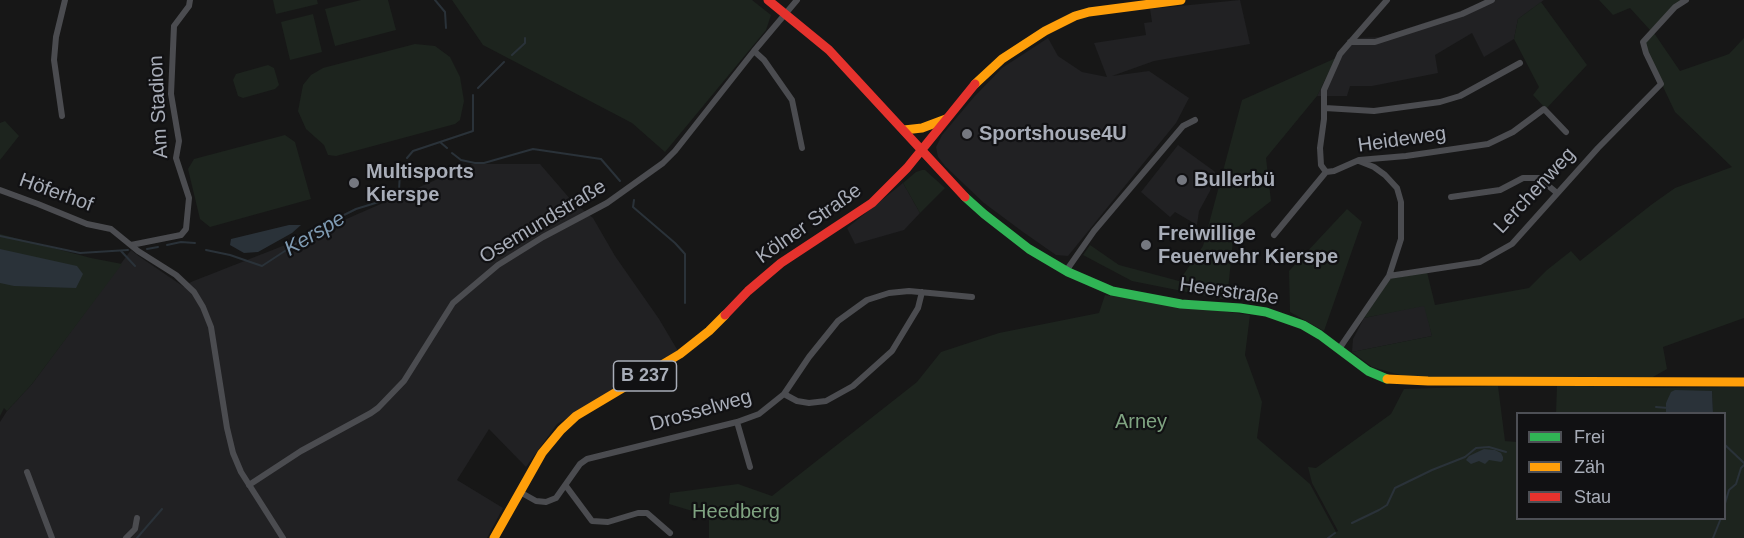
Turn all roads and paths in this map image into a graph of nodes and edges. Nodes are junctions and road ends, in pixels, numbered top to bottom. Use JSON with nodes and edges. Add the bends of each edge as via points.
{"nodes":[{"id":1,"x":64,"y":0,"type":"edge"},
{"id":2,"x":190,"y":0,"type":"edge"},
{"id":3,"x":768,"y":0,"type":"edge"},
{"id":4,"x":796,"y":0,"type":"edge"},
{"id":5,"x":1181,"y":0,"type":"edge"},
{"id":6,"x":1387,"y":0,"type":"edge"},
{"id":7,"x":1492,"y":0,"type":"edge"},
{"id":8,"x":1686,"y":0,"type":"edge"},
{"id":9,"x":785,"y":14,"type":"junction"},
{"id":10,"x":1350,"y":42,"type":"junction"},
{"id":11,"x":754,"y":51,"type":"junction"},
{"id":12,"x":1520,"y":63,"type":"dead end"},
{"id":13,"x":1325,"y":108,"type":"junction"},
{"id":14,"x":62,"y":117,"type":"dead end"},
{"id":15,"x":946,"y":118,"type":"junction"},
{"id":16,"x":1195,"y":120,"type":"dead end"},
{"id":17,"x":904,"y":130,"type":"junction"},
{"id":18,"x":1566,"y":132,"type":"dead end"},
{"id":19,"x":802,"y":148,"type":"dead end"},
{"id":20,"x":921,"y":150,"type":"junction"},
{"id":21,"x":1359,"y":160,"type":"junction"},
{"id":22,"x":1326,"y":172,"type":"junction"},
{"id":23,"x":0,"y":190,"type":"edge"},
{"id":24,"x":1557,"y":194,"type":"junction"},
{"id":25,"x":1451,"y":197,"type":"dead end"},
{"id":26,"x":1274,"y":236,"type":"dead end"},
{"id":27,"x":131,"y":245,"type":"junction"},
{"id":28,"x":1066,"y":271,"type":"junction"},
{"id":29,"x":1389,"y":276,"type":"junction"},
{"id":30,"x":922,"y":292,"type":"junction"},
{"id":31,"x":972,"y":297,"type":"dead end"},
{"id":32,"x":1339,"y":349,"type":"junction"},
{"id":33,"x":1744,"y":382,"type":"edge"},
{"id":34,"x":784,"y":394,"type":"junction"},
{"id":35,"x":737,"y":422,"type":"junction"},
{"id":36,"x":750,"y":467,"type":"dead end"},
{"id":37,"x":27,"y":472,"type":"dead end"},
{"id":38,"x":249,"y":485,"type":"junction"},
{"id":39,"x":566,"y":486,"type":"junction"},
{"id":40,"x":520,"y":492,"type":"junction"},
{"id":41,"x":137,"y":518,"type":"dead end"},
{"id":42,"x":670,"y":533,"type":"dead end"},
{"id":43,"x":52,"y":538,"type":"edge"},
{"id":44,"x":126,"y":538,"type":"edge"},
{"id":45,"x":283,"y":538,"type":"edge"},
{"id":46,"x":494,"y":538,"type":"edge"}],
"edges":[{"from":1,"to":14,"type":"street","via":[[54,60]]},
{"from":2,"to":27,"type":"street","name":"Am Stadion","via":[[174,26],[171,94],[179,141],[176,158],[189,198],[186,230],[181,235]]},
{"from":3,"to":9,"type":"main road","name":"Heerstraße"},
{"from":4,"to":9,"type":"street","name":"Osemundstraße"},
{"from":5,"to":15,"type":"main road","name":"Kölner Straße","number":"B 237","via":[[1089,12],[1063,21],[994,65]]},
{"from":6,"to":10,"type":"street"},
{"from":7,"to":10,"type":"street","via":[[1462,14],[1375,42]]},
{"from":8,"to":24,"type":"street","name":"Lerchenweg","via":[[1643,42],[1661,84]]},
{"from":9,"to":11,"type":"street","name":"Osemundstraße"},
{"from":9,"to":17,"type":"main road","name":"Heerstraße","via":[[829,50]]},
{"from":10,"to":13,"type":"street","via":[[1327,82]]},
{"from":11,"to":19,"type":"street","via":[[792,100]]},
{"from":11,"to":38,"type":"street","name":"Osemundstraße","via":[[675,151],[652,172],[607,203],[508,258],[453,303],[404,381],[378,408]]},
{"from":12,"to":13,"type":"street","via":[[1460,96],[1440,102],[1374,111]]},
{"from":13,"to":22,"type":"street","via":[[1320,148],[1321,165]]},
{"from":15,"to":17,"type":"main road","via":[[922,128]]},
{"from":15,"to":20,"type":"main road","name":"Kölner Straße","number":"B 237"},
{"from":16,"to":28,"type":"street","via":[[1183,126],[1094,231]]},
{"from":17,"to":20,"type":"main road","name":"Heerstraße"},
{"from":18,"to":21,"type":"street","name":"Heideweg","via":[[1544,110],[1488,144]]},
{"from":20,"to":28,"type":"main road","name":"Heerstraße","via":[[984,214],[1029,249]]},
{"from":20,"to":40,"type":"main road","name":"Kölner Straße","number":"B 237","via":[[872,202],[781,263],[692,345],[576,416],[542,453]]},
{"from":21,"to":22,"type":"street","name":"Heideweg"},
{"from":21,"to":29,"type":"street","via":[[1385,175],[1397,188],[1401,202],[1401,239]]},
{"from":22,"to":26,"type":"street"},
{"from":23,"to":27,"type":"street","name":"Höferhof","via":[[87,224],[111,229]]},
{"from":24,"to":25,"type":"street","via":[[1539,178],[1523,177],[1500,190]]},
{"from":24,"to":29,"type":"street","name":"Lerchenweg","via":[[1512,244],[1480,262]]},
{"from":27,"to":38,"type":"street","name":"Höferhof","via":[[182,280],[203,307],[212,332],[230,441]]},
{"from":28,"to":32,"type":"main road","name":"Heerstraße","via":[[1112,291],[1136,296],[1266,312],[1303,325]]},
{"from":29,"to":32,"type":"street"},
{"from":30,"to":31,"type":"street","name":"Drosselweg"},
{"from":30,"to":34,"type":"street","name":"Drosselweg","via":[[889,293],[867,300],[838,321]]},
{"from":30,"to":34,"type":"street","via":[[918,308],[892,351],[853,386],[826,401],[809,403]]},
{"from":32,"to":33,"type":"main road","name":"Heerstraße","via":[[1368,371],[1406,381]]},
{"from":34,"to":35,"type":"street","name":"Drosselweg","via":[[759,414]]},
{"from":35,"to":36,"type":"street"},
{"from":35,"to":39,"type":"street","name":"Drosselweg","via":[[587,459]]},
{"from":37,"to":43,"type":"street"},
{"from":38,"to":45,"type":"street","name":"Höferhof"},
{"from":39,"to":40,"type":"street","name":"Drosselweg","via":[[556,498],[546,502]]},
{"from":39,"to":42,"type":"street","via":[[592,521],[608,522],[647,513]]},
{"from":40,"to":46,"type":"main road","name":"Kölner Straße","number":"B 237"},
{"from":41,"to":44,"type":"street","via":[[135,529]]}]}
